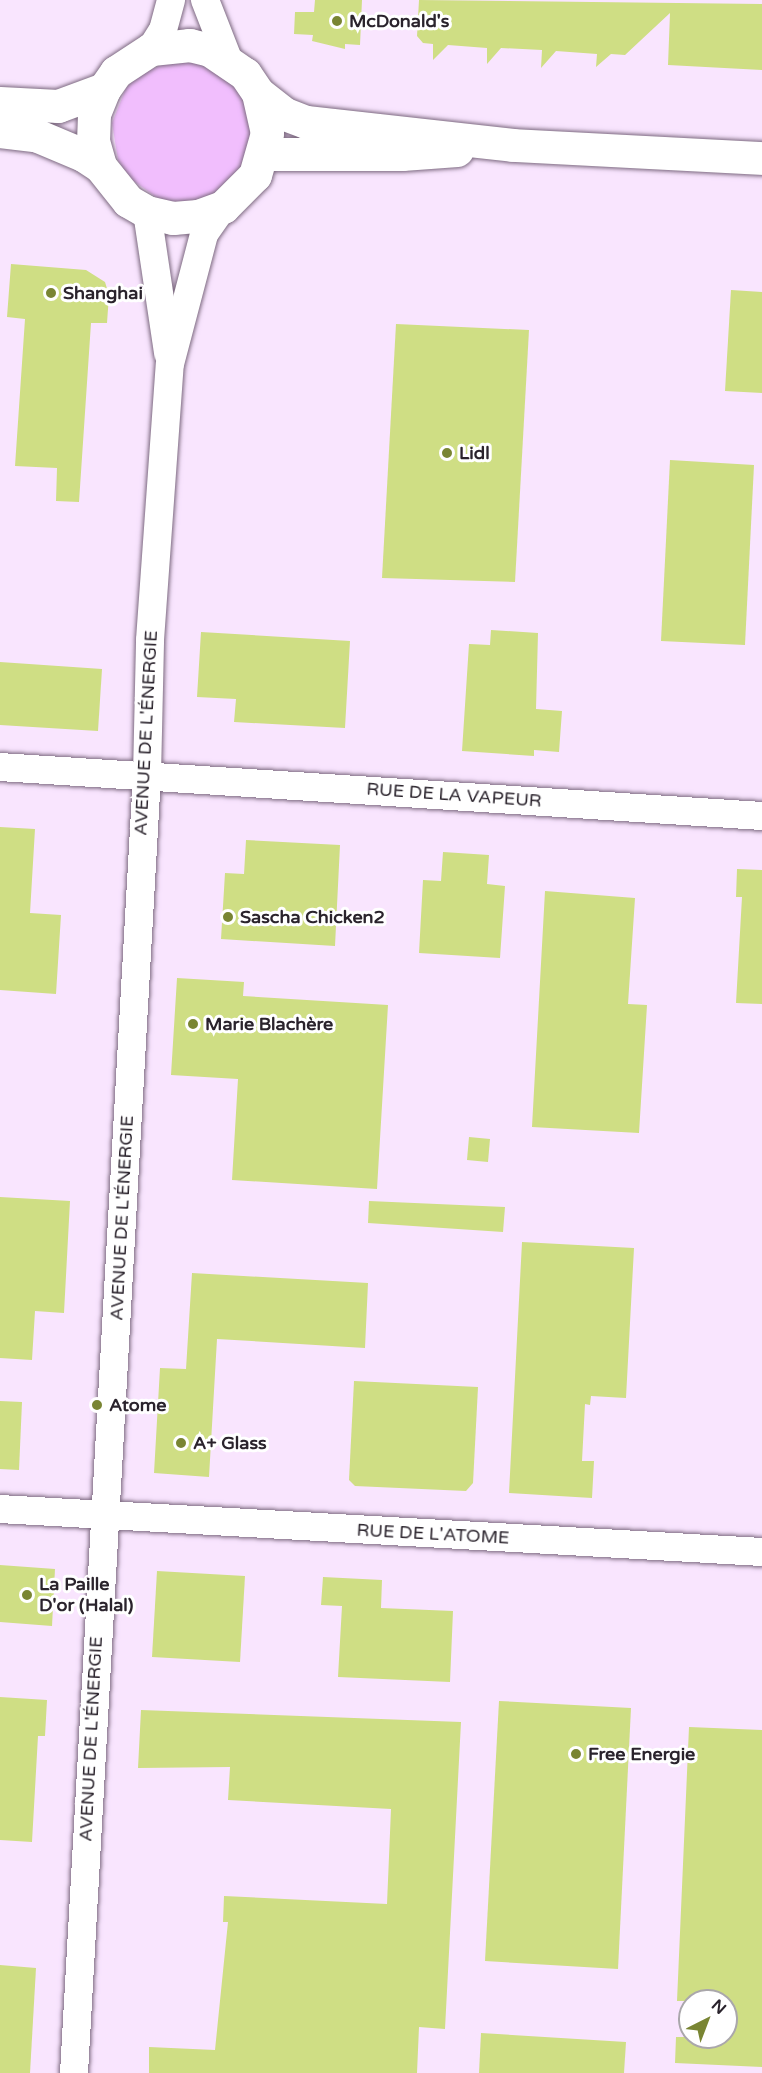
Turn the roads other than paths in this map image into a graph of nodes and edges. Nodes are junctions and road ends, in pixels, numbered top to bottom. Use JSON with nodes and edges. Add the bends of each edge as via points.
{"nodes":[{"id":1,"x":171,"y":0,"type":"edge"},
{"id":2,"x":206,"y":0,"type":"edge"},
{"id":3,"x":151,"y":49,"type":"junction"},
{"id":4,"x":228,"y":59,"type":"junction"},
{"id":5,"x":104,"y":89,"type":"junction"},
{"id":6,"x":258,"y":93,"type":"junction"},
{"id":7,"x":0,"y":104,"type":"edge"},
{"id":8,"x":0,"y":131,"type":"edge"},
{"id":9,"x":513,"y":145,"type":"junction"},
{"id":10,"x":264,"y":154,"type":"junction"},
{"id":11,"x":762,"y":158,"type":"edge"},
{"id":12,"x":100,"y":166,"type":"junction"},
{"id":13,"x":223,"y":207,"type":"junction"},
{"id":14,"x":147,"y":212,"type":"junction"},
{"id":15,"x":170,"y":364,"type":"junction"},
{"id":16,"x":0,"y":767,"type":"edge"},
{"id":17,"x":147,"y":775,"type":"junction"},
{"id":18,"x":762,"y":816,"type":"edge"},
{"id":19,"x":0,"y":1509,"type":"edge"},
{"id":20,"x":103,"y":1515,"type":"junction"},
{"id":21,"x":762,"y":1552,"type":"edge"},
{"id":22,"x":74,"y":2073,"type":"edge"}],
"edges":[{"from":1,"to":3,"type":"street","via":[[163,30]]},
{"from":2,"to":4,"type":"street"},
{"from":3,"to":4,"type":"main road","via":[[190,45]]},
{"from":3,"to":5,"type":"main road","via":[[116,72]]},
{"from":4,"to":6,"type":"main road"},
{"from":5,"to":7,"type":"main road","via":[[58,105]]},
{"from":5,"to":12,"type":"main road","via":[[94,114],[93,141]]},
{"from":6,"to":9,"type":"main road","via":[[285,114],[306,122]]},
{"from":6,"to":10,"type":"main road","via":[[267,133]]},
{"from":8,"to":12,"type":"main road","via":[[52,141]]},
{"from":9,"to":10,"type":"main road","via":[[402,154]]},
{"from":9,"to":11,"type":"main road"},
{"from":10,"to":13,"type":"main road","via":[[241,193]]},
{"from":12,"to":14,"type":"main road","via":[[112,185]]},
{"from":13,"to":14,"type":"main road","via":[[198,216]]},
{"from":13,"to":15,"type":"street","name":"AVENUE DE L'ÉNERGIE","via":[[204,234]]},
{"from":14,"to":15,"type":"street","name":"AVENUE DE L'ÉNERGIE"},
{"from":15,"to":17,"type":"street","name":"AVENUE DE L'ÉNERGIE","via":[[150,640]]},
{"from":16,"to":17,"type":"street","name":"RUE DE LA VAPEUR"},
{"from":17,"to":18,"type":"street","name":"RUE DE LA VAPEUR"},
{"from":17,"to":20,"type":"street","name":"AVENUE DE L'ÉNERGIE"},
{"from":19,"to":20,"type":"street","name":"RUE DE L'ATOME"},
{"from":20,"to":21,"type":"street","name":"RUE DE L'ATOME"},
{"from":20,"to":22,"type":"street","name":"AVENUE DE L'ÉNERGIE"}]}
